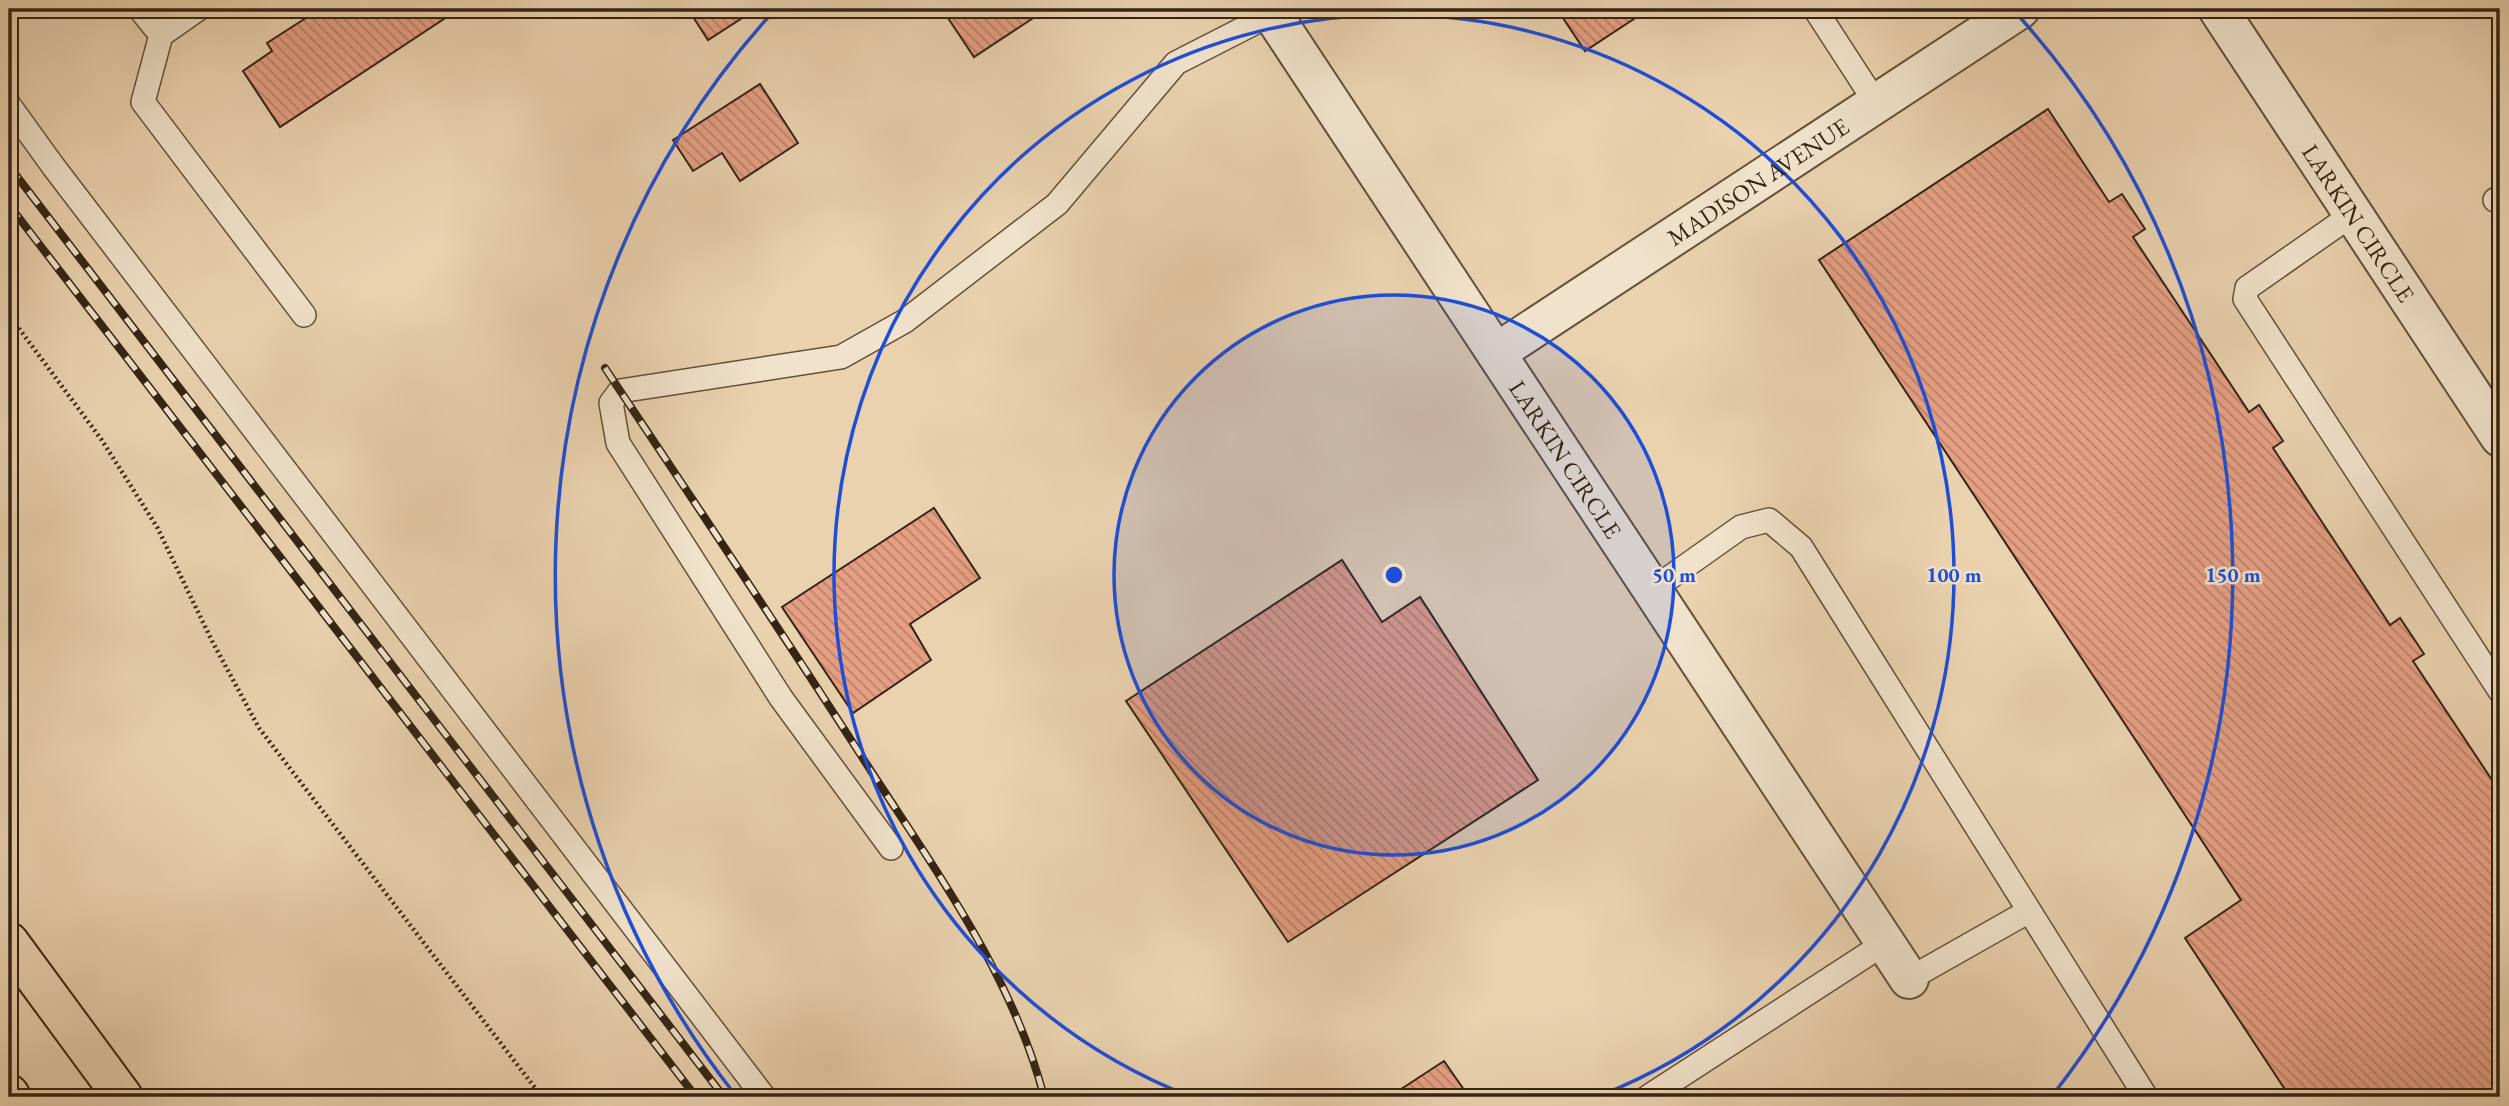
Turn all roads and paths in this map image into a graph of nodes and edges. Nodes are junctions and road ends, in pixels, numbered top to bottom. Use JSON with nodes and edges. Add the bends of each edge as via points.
{"nodes":[{"id":1,"x":140,"y":9,"type":"edge"},
{"id":2,"x":198,"y":9,"type":"edge"},
{"id":3,"x":1815,"y":9,"type":"edge"},
{"id":4,"x":2020,"y":9,"type":"edge"},
{"id":5,"x":2218,"y":9,"type":"edge"},
{"id":6,"x":1270,"y":11,"type":"edge"},
{"id":7,"x":161,"y":35,"type":"junction"},
{"id":8,"x":1876,"y":103,"type":"junction"},
{"id":9,"x":9,"y":105,"type":"edge"},
{"id":10,"x":2353,"y":214,"type":"junction"},
{"id":11,"x":303,"y":315,"type":"dead end"},
{"id":12,"x":9,"y":316,"type":"edge"},
{"id":13,"x":1496,"y":353,"type":"junction"},
{"id":14,"x":2500,"y":437,"type":"edge"},
{"id":15,"x":1652,"y":590,"type":"junction"},
{"id":16,"x":2500,"y":691,"type":"edge"},
{"id":17,"x":891,"y":848,"type":"dead end"},
{"id":18,"x":2029,"y":911,"type":"junction"},
{"id":19,"x":9,"y":942,"type":"edge"},
{"id":20,"x":1885,"y":943,"type":"junction"},
{"id":21,"x":1909,"y":979,"type":"joint"},
{"id":22,"x":123,"y":1097,"type":"edge"},
{"id":23,"x":542,"y":1097,"type":"edge"},
{"id":24,"x":764,"y":1097,"type":"edge"},
{"id":25,"x":1648,"y":1097,"type":"edge"},
{"id":26,"x":2146,"y":1097,"type":"edge"}],
"edges":[{"from":1,"to":7,"type":"lane"},
{"from":2,"to":7,"type":"lane"},
{"from":3,"to":8,"type":"lane"},
{"from":4,"to":8,"type":"street","name":"MADISON AVENUE"},
{"from":5,"to":10,"type":"street","name":"LARKIN CIRCLE"},
{"from":6,"to":13,"type":"street","name":"LARKIN CIRCLE"},
{"from":6,"to":17,"type":"lane","via":[[1176,64],[1057,204],[905,321],[841,357],[620,391],[611,403],[618,443],[781,698]]},
{"from":7,"to":11,"type":"lane","via":[[143,102]]},
{"from":8,"to":13,"type":"street","name":"MADISON AVENUE"},
{"from":9,"to":24,"type":"lane"},
{"from":10,"to":14,"type":"street","name":"LARKIN CIRCLE"},
{"from":10,"to":16,"type":"lane","via":[[2247,288],[2245,299]]},
{"from":12,"to":23,"type":"path","via":[[101,439],[157,527],[259,727]]},
{"from":13,"to":15,"type":"street","name":"LARKIN CIRCLE"},
{"from":15,"to":18,"type":"lane","via":[[1741,527],[1769,520],[1801,547]]},
{"from":15,"to":20,"type":"street","name":"LARKIN CIRCLE"},
{"from":18,"to":21,"type":"lane"},
{"from":18,"to":26,"type":"lane"},
{"from":19,"to":22,"type":"highway"},
{"from":20,"to":21,"type":"street","name":"LARKIN CIRCLE"},
{"from":20,"to":25,"type":"lane"}]}
